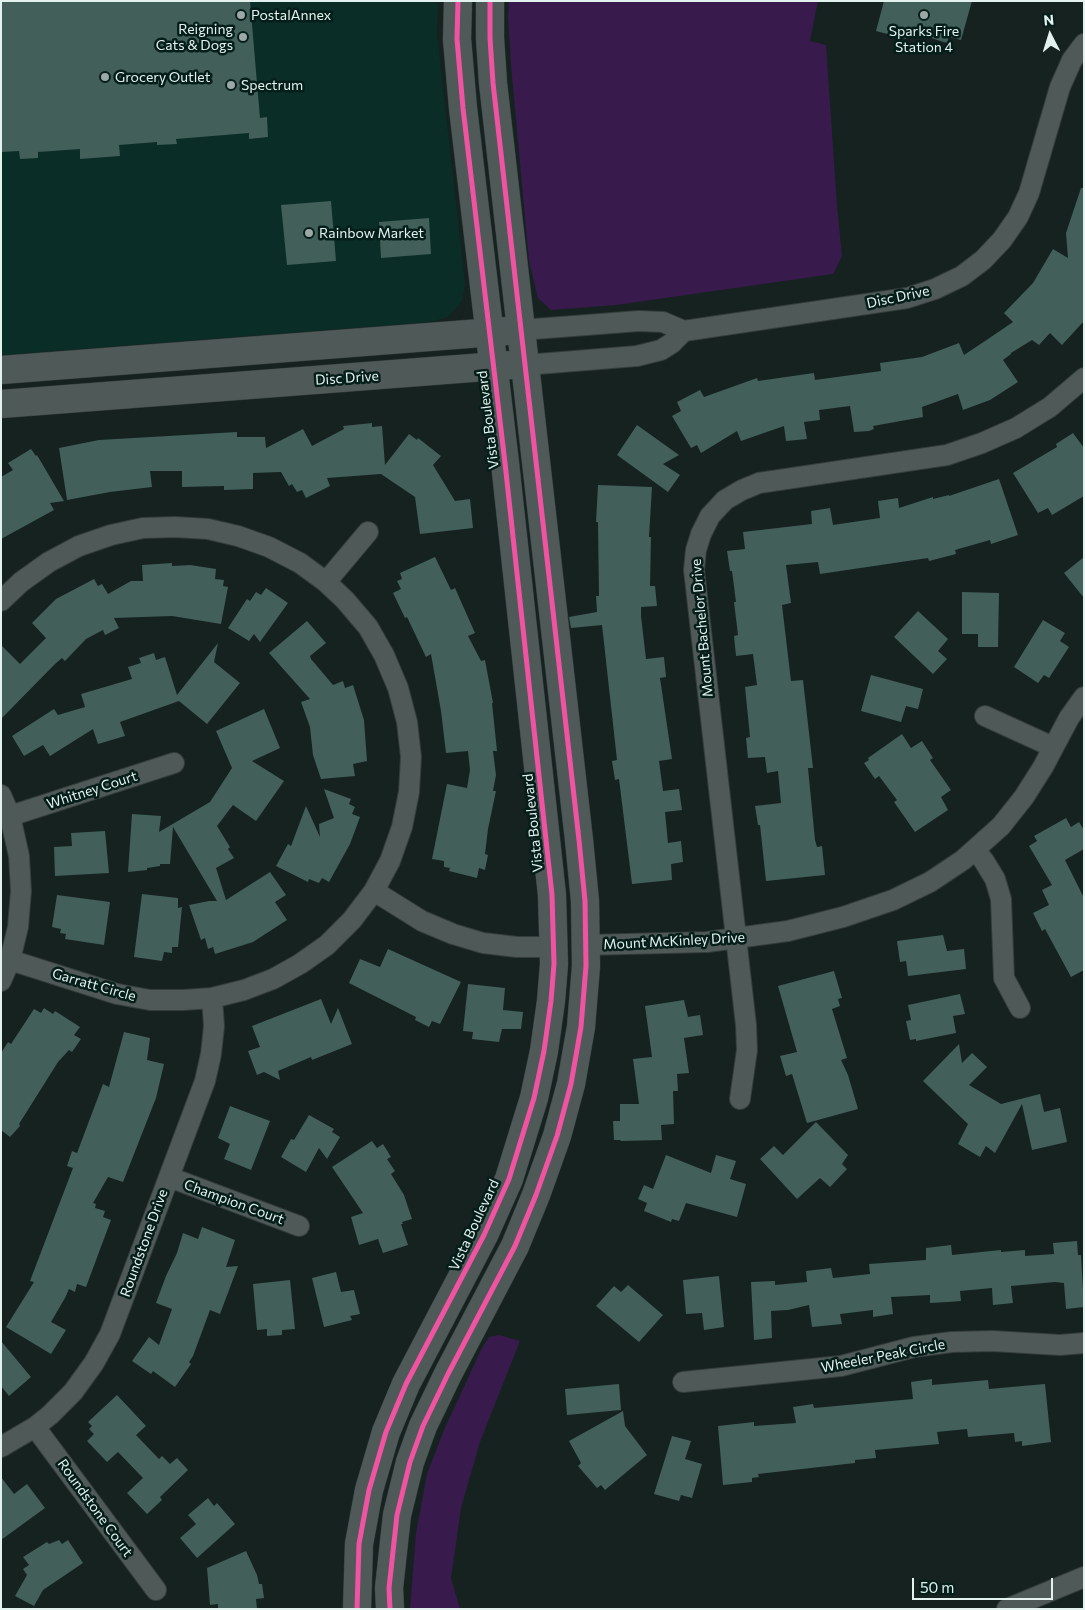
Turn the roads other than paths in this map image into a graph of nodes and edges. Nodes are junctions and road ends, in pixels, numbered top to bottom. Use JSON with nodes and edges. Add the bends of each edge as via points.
{"nodes":[{"id":1,"x":458,"y":1,"type":"edge"},
{"id":2,"x":490,"y":1,"type":"edge"},
{"id":3,"x":1084,"y":44,"type":"edge"},
{"id":4,"x":521,"y":330,"type":"junction"},
{"id":5,"x":684,"y":331,"type":"junction"},
{"id":6,"x":489,"y":333,"type":"junction"},
{"id":7,"x":525,"y":365,"type":"junction"},
{"id":8,"x":493,"y":366,"type":"junction"},
{"id":9,"x":1,"y":370,"type":"edge"},
{"id":10,"x":1084,"y":378,"type":"edge"},
{"id":11,"x":1,"y":404,"type":"edge"},
{"id":12,"x":368,"y":532,"type":"dead end"},
{"id":13,"x":326,"y":582,"type":"junction"},
{"id":14,"x":1,"y":601,"type":"edge"},
{"id":15,"x":1084,"y":697,"type":"edge"},
{"id":16,"x":985,"y":716,"type":"dead end"},
{"id":17,"x":1053,"y":747,"type":"junction"},
{"id":18,"x":174,"y":764,"type":"dead end"},
{"id":19,"x":1,"y":795,"type":"edge"},
{"id":20,"x":10,"y":816,"type":"junction"},
{"id":21,"x":975,"y":850,"type":"junction"},
{"id":22,"x":374,"y":891,"type":"junction"},
{"id":23,"x":736,"y":939,"type":"junction"},
{"id":24,"x":586,"y":945,"type":"junction"},
{"id":25,"x":554,"y":947,"type":"junction"},
{"id":26,"x":10,"y":960,"type":"junction"},
{"id":27,"x":1,"y":981,"type":"edge"},
{"id":28,"x":212,"y":998,"type":"junction"},
{"id":29,"x":1020,"y":1008,"type":"dead end"},
{"id":30,"x":740,"y":1099,"type":"dead end"},
{"id":31,"x":557,"y":1136,"type":"junction"},
{"id":32,"x":169,"y":1177,"type":"junction"},
{"id":33,"x":299,"y":1226,"type":"dead end"},
{"id":34,"x":1084,"y":1343,"type":"edge"},
{"id":35,"x":683,"y":1382,"type":"dead end"},
{"id":36,"x":35,"y":1427,"type":"junction"},
{"id":37,"x":1,"y":1447,"type":"edge"},
{"id":38,"x":1084,"y":1577,"type":"edge"},
{"id":39,"x":156,"y":1590,"type":"dead end"},
{"id":40,"x":357,"y":1609,"type":"edge"},
{"id":41,"x":390,"y":1609,"type":"edge"},
{"id":42,"x":1007,"y":1609,"type":"edge"}],
"edges":[{"from":1,"to":6,"type":"main road","name":"Vista Boulevard","via":[[457,39],[463,108]]},
{"from":2,"to":4,"type":"main road","via":[[493,83]]},
{"from":3,"to":5,"type":"street","name":"Disc Drive","via":[[1072,60],[1060,87],[1029,193],[1018,217],[1002,240],[962,276],[936,290],[907,298]]},
{"from":4,"to":5,"type":"street","name":"Disc Drive","via":[[639,321],[663,322]]},
{"from":4,"to":6,"type":"main road","name":"Disc Drive"},
{"from":4,"to":7,"type":"main road"},
{"from":5,"to":7,"type":"street","name":"Disc Drive","via":[[660,350],[637,356]]},
{"from":6,"to":8,"type":"main road","name":"Vista Boulevard"},
{"from":6,"to":9,"type":"main road","name":"Disc Drive"},
{"from":7,"to":8,"type":"main road","name":"Disc Drive"},
{"from":7,"to":24,"type":"main road","via":[[574,783]]},
{"from":8,"to":11,"type":"main road","name":"Disc Drive"},
{"from":8,"to":25,"type":"main road","name":"Vista Boulevard","via":[[551,886]]},
{"from":10,"to":23,"type":"street","name":"Mount Bachelor Drive","via":[[1050,407],[1016,428],[982,443],[919,460],[759,483],[725,500],[710,516],[696,550],[694,570]]},
{"from":12,"to":13,"type":"street"},
{"from":13,"to":14,"type":"street","name":"Garratt Circle","via":[[300,563],[238,536],[208,529],[151,528],[111,535],[79,546],[49,562]]},
{"from":13,"to":22,"type":"street","name":"Garratt Circle","via":[[368,628],[384,655],[398,688],[407,722],[409,792],[402,827],[390,861]]},
{"from":15,"to":17,"type":"street","name":"Mount McKinley Drive","via":[[1068,718]]},
{"from":16,"to":17,"type":"street"},
{"from":17,"to":21,"type":"street","name":"Mount McKinley Drive","via":[[1024,797],[1001,826]]},
{"from":18,"to":20,"type":"street","name":"Whitney Court"},
{"from":19,"to":20,"type":"street"},
{"from":20,"to":26,"type":"street","via":[[19,856],[21,891],[18,927]]},
{"from":21,"to":23,"type":"street","name":"Mount McKinley Drive","via":[[930,882],[893,900],[788,931]]},
{"from":21,"to":29,"type":"street","via":[[995,879],[1001,899],[1004,978]]},
{"from":22,"to":25,"type":"street","via":[[422,921],[453,934],[483,943]]},
{"from":22,"to":28,"type":"street","name":"Garratt Circle","via":[[327,945],[300,964],[273,979]]},
{"from":23,"to":24,"type":"street","name":"Mount McKinley Drive"},
{"from":23,"to":30,"type":"street","name":"Mount Bachelor Drive","via":[[747,1050]]},
{"from":24,"to":31,"type":"main road","via":[[581,1028]]},
{"from":25,"to":31,"type":"main road","via":[[570,951],[555,1098]]},
{"from":25,"to":40,"type":"main road","name":"Vista Boulevard","via":[[551,1000],[534,1098],[509,1179],[484,1235],[406,1384],[386,1432],[369,1490],[359,1544]]},
{"from":26,"to":27,"type":"street"},
{"from":26,"to":28,"type":"street","name":"Garratt Circle","via":[[117,994],[150,1000]]},
{"from":28,"to":32,"type":"street","name":"Roundstone Drive","via":[[214,1026],[205,1081]]},
{"from":31,"to":41,"type":"main road","via":[[515,1246],[448,1374],[413,1453],[397,1515]]},
{"from":32,"to":33,"type":"street","name":"Champion Court"},
{"from":32,"to":36,"type":"street","name":"Roundstone Drive","via":[[106,1341],[73,1392]]},
{"from":34,"to":35,"type":"street","name":"Wheeler Peak Circle","via":[[952,1342],[914,1347],[834,1367]]},
{"from":36,"to":37,"type":"street","name":"Roundstone Drive"},
{"from":36,"to":39,"type":"street","name":"Roundstone Court"},
{"from":38,"to":42,"type":"street"}]}
